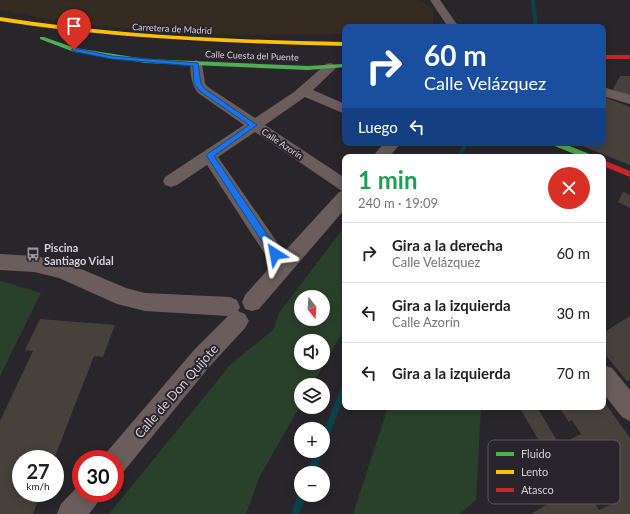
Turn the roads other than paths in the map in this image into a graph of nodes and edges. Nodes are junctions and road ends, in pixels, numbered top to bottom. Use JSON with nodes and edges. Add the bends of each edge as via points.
{"nodes":[{"id":1,"x":437,"y":1,"type":"edge"},
{"id":2,"x":0,"y":19,"type":"edge"},
{"id":3,"x":452,"y":24,"type":"edge"},
{"id":4,"x":342,"y":44,"type":"edge"},
{"id":5,"x":127,"y":48,"type":"dead end"},
{"id":6,"x":606,"y":57,"type":"edge"},
{"id":7,"x":298,"y":58,"type":"dead end"},
{"id":8,"x":630,"y":58,"type":"edge"},
{"id":9,"x":196,"y":64,"type":"junction"},
{"id":10,"x":340,"y":66,"type":"edge"},
{"id":11,"x":304,"y":91,"type":"junction"},
{"id":12,"x":606,"y":92,"type":"edge"},
{"id":13,"x":630,"y":100,"type":"edge"},
{"id":14,"x":342,"y":108,"type":"edge"},
{"id":15,"x":254,"y":125,"type":"junction"},
{"id":16,"x":390,"y":146,"type":"edge"},
{"id":17,"x":562,"y":146,"type":"edge"},
{"id":18,"x":383,"y":154,"type":"edge"},
{"id":19,"x":582,"y":154,"type":"edge"},
{"id":20,"x":209,"y":155,"type":"junction"},
{"id":21,"x":606,"y":164,"type":"edge"},
{"id":22,"x":630,"y":174,"type":"edge"},
{"id":23,"x":171,"y":181,"type":"dead end"},
{"id":24,"x":342,"y":184,"type":"edge"},
{"id":25,"x":342,"y":200,"type":"edge"},
{"id":26,"x":0,"y":262,"type":"edge"},
{"id":27,"x":284,"y":267,"type":"junction"},
{"id":28,"x":234,"y":314,"type":"junction"},
{"id":29,"x":606,"y":379,"type":"edge"},
{"id":30,"x":630,"y":409,"type":"edge"},
{"id":31,"x":124,"y":451,"type":"edge"},
{"id":32,"x":81,"y":502,"type":"edge"},
{"id":33,"x":71,"y":514,"type":"edge"}],
"edges":[{"from":1,"to":3,"type":"street"},
{"from":2,"to":4,"type":"main road","name":"Carretera de Madrid","via":[[88,33],[144,38]]},
{"from":5,"to":9,"type":"main road","name":"Calle Cuesta del Puente","via":[[39,38],[74,50],[112,57]]},
{"from":6,"to":8,"type":"main road"},
{"from":7,"to":10,"type":"main road"},
{"from":9,"to":10,"type":"main road","name":"Calle Cuesta del Puente","via":[[308,68]]},
{"from":9,"to":15,"type":"street","name":"Calle Azorín","via":[[198,84],[203,90]]},
{"from":10,"to":11,"type":"street"},
{"from":11,"to":14,"type":"street"},
{"from":11,"to":15,"type":"street"},
{"from":12,"to":13,"type":"street"},
{"from":15,"to":20,"type":"street"},
{"from":15,"to":24,"type":"street","name":"Calle Azorín"},
{"from":16,"to":18,"type":"street"},
{"from":17,"to":19,"type":"main road"},
{"from":20,"to":23,"type":"street"},
{"from":20,"to":27,"type":"street"},
{"from":21,"to":22,"type":"main road"},
{"from":25,"to":27,"type":"street"},
{"from":26,"to":28,"type":"street","via":[[34,264],[62,270],[124,297],[145,302]]},
{"from":27,"to":28,"type":"street","via":[[252,302],[246,298],[239,299]]},
{"from":28,"to":31,"type":"street","name":"Calle de Don Quijote","via":[[202,358]]},
{"from":29,"to":30,"type":"street"},
{"from":32,"to":33,"type":"street"}]}
